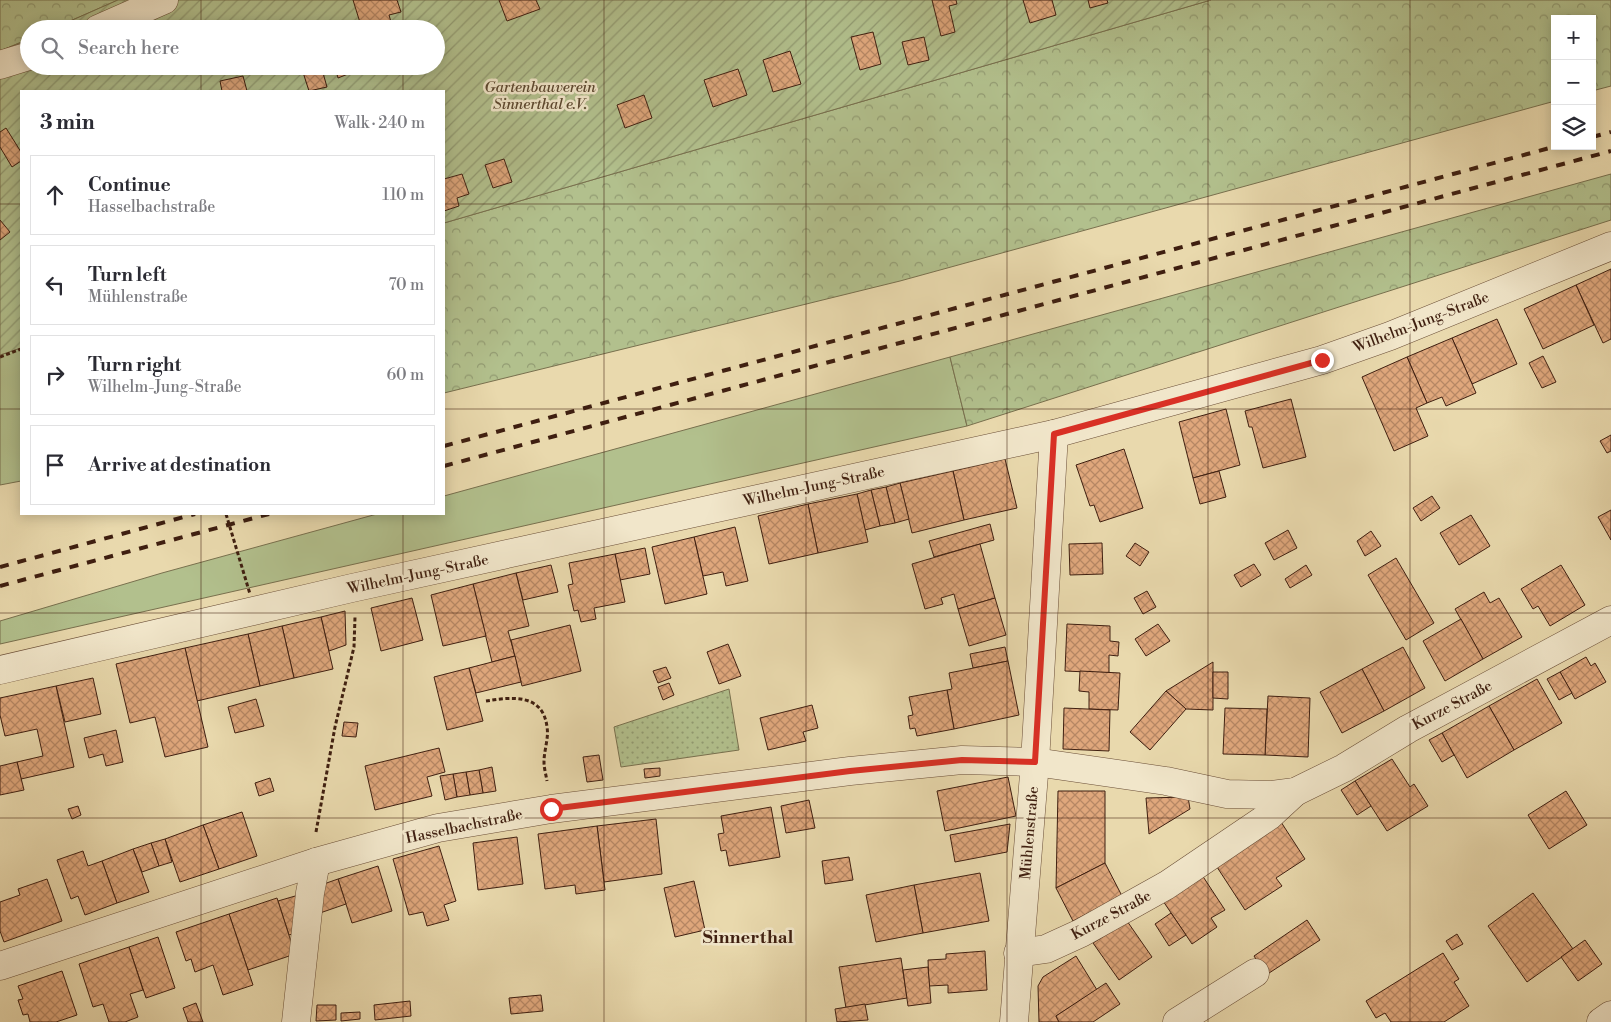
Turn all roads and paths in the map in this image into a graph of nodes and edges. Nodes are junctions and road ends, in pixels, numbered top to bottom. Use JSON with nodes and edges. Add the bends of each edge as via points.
{"nodes":[{"id":1,"x":164,"y":0,"type":"edge"},
{"id":2,"x":118,"y":20,"type":"edge"},
{"id":3,"x":20,"y":59,"type":"edge"},
{"id":4,"x":0,"y":65,"type":"edge"},
{"id":5,"x":1611,"y":246,"type":"edge"},
{"id":6,"x":20,"y":349,"type":"edge"},
{"id":7,"x":0,"y":357,"type":"edge"},
{"id":8,"x":1054,"y":434,"type":"junction"},
{"id":9,"x":226,"y":515,"type":"edge"},
{"id":10,"x":352,"y":588,"type":"junction"},
{"id":11,"x":250,"y":594,"type":"dead end"},
{"id":12,"x":1611,"y":620,"type":"edge"},
{"id":13,"x":0,"y":670,"type":"edge"},
{"id":14,"x":486,"y":701,"type":"dead end"},
{"id":15,"x":1035,"y":762,"type":"junction"},
{"id":16,"x":1295,"y":792,"type":"junction"},
{"id":17,"x":551,"y":809,"type":"junction"},
{"id":18,"x":316,"y":862,"type":"junction"},
{"id":19,"x":1018,"y":953,"type":"junction"},
{"id":20,"x":0,"y":966,"type":"edge"},
{"id":21,"x":1255,"y":973,"type":"dead end"},
{"id":22,"x":1611,"y":1015,"type":"edge"},
{"id":23,"x":296,"y":1022,"type":"edge"},
{"id":24,"x":1014,"y":1022,"type":"edge"},
{"id":25,"x":1177,"y":1022,"type":"edge"},
{"id":26,"x":1601,"y":1022,"type":"edge"}],
"edges":[{"from":1,"to":2,"type":"street"},
{"from":3,"to":4,"type":"street"},
{"from":5,"to":8,"type":"street","name":"Wilhelm-Jung-Straße","via":[[1390,336],[1322,360]]},
{"from":6,"to":7,"type":"path"},
{"from":8,"to":10,"type":"street","name":"Wilhelm-Jung-Straße"},
{"from":8,"to":15,"type":"street","name":"Mühlenstraße"},
{"from":9,"to":11,"type":"path","bridge":true},
{"from":10,"to":13,"type":"street","name":"Wilhelm-Jung-Straße"},
{"from":10,"to":18,"type":"path","via":[[354,647],[320,805],[315,837]]},
{"from":12,"to":16,"type":"street","name":"Kurze Straße"},
{"from":14,"to":17,"type":"path","via":[[512,697],[528,700],[543,712],[547,728],[544,761]]},
{"from":15,"to":16,"type":"street","name":"Kurze Straße","via":[[1166,781],[1227,794],[1272,796]]},
{"from":15,"to":17,"type":"street","name":"Hasselbachstraße","via":[[962,760]]},
{"from":15,"to":19,"type":"street","name":"Mühlenstraße"},
{"from":16,"to":19,"type":"street","name":"Kurze Straße","via":[[1270,816],[1167,885],[1046,949]]},
{"from":17,"to":18,"type":"street","name":"Hasselbachstraße","via":[[438,828]]},
{"from":18,"to":20,"type":"street","name":"Hasselbachstraße"},
{"from":18,"to":23,"type":"street"},
{"from":19,"to":24,"type":"street","name":"Mühlenstraße"},
{"from":21,"to":25,"type":"street"},
{"from":22,"to":26,"type":"street"}]}
